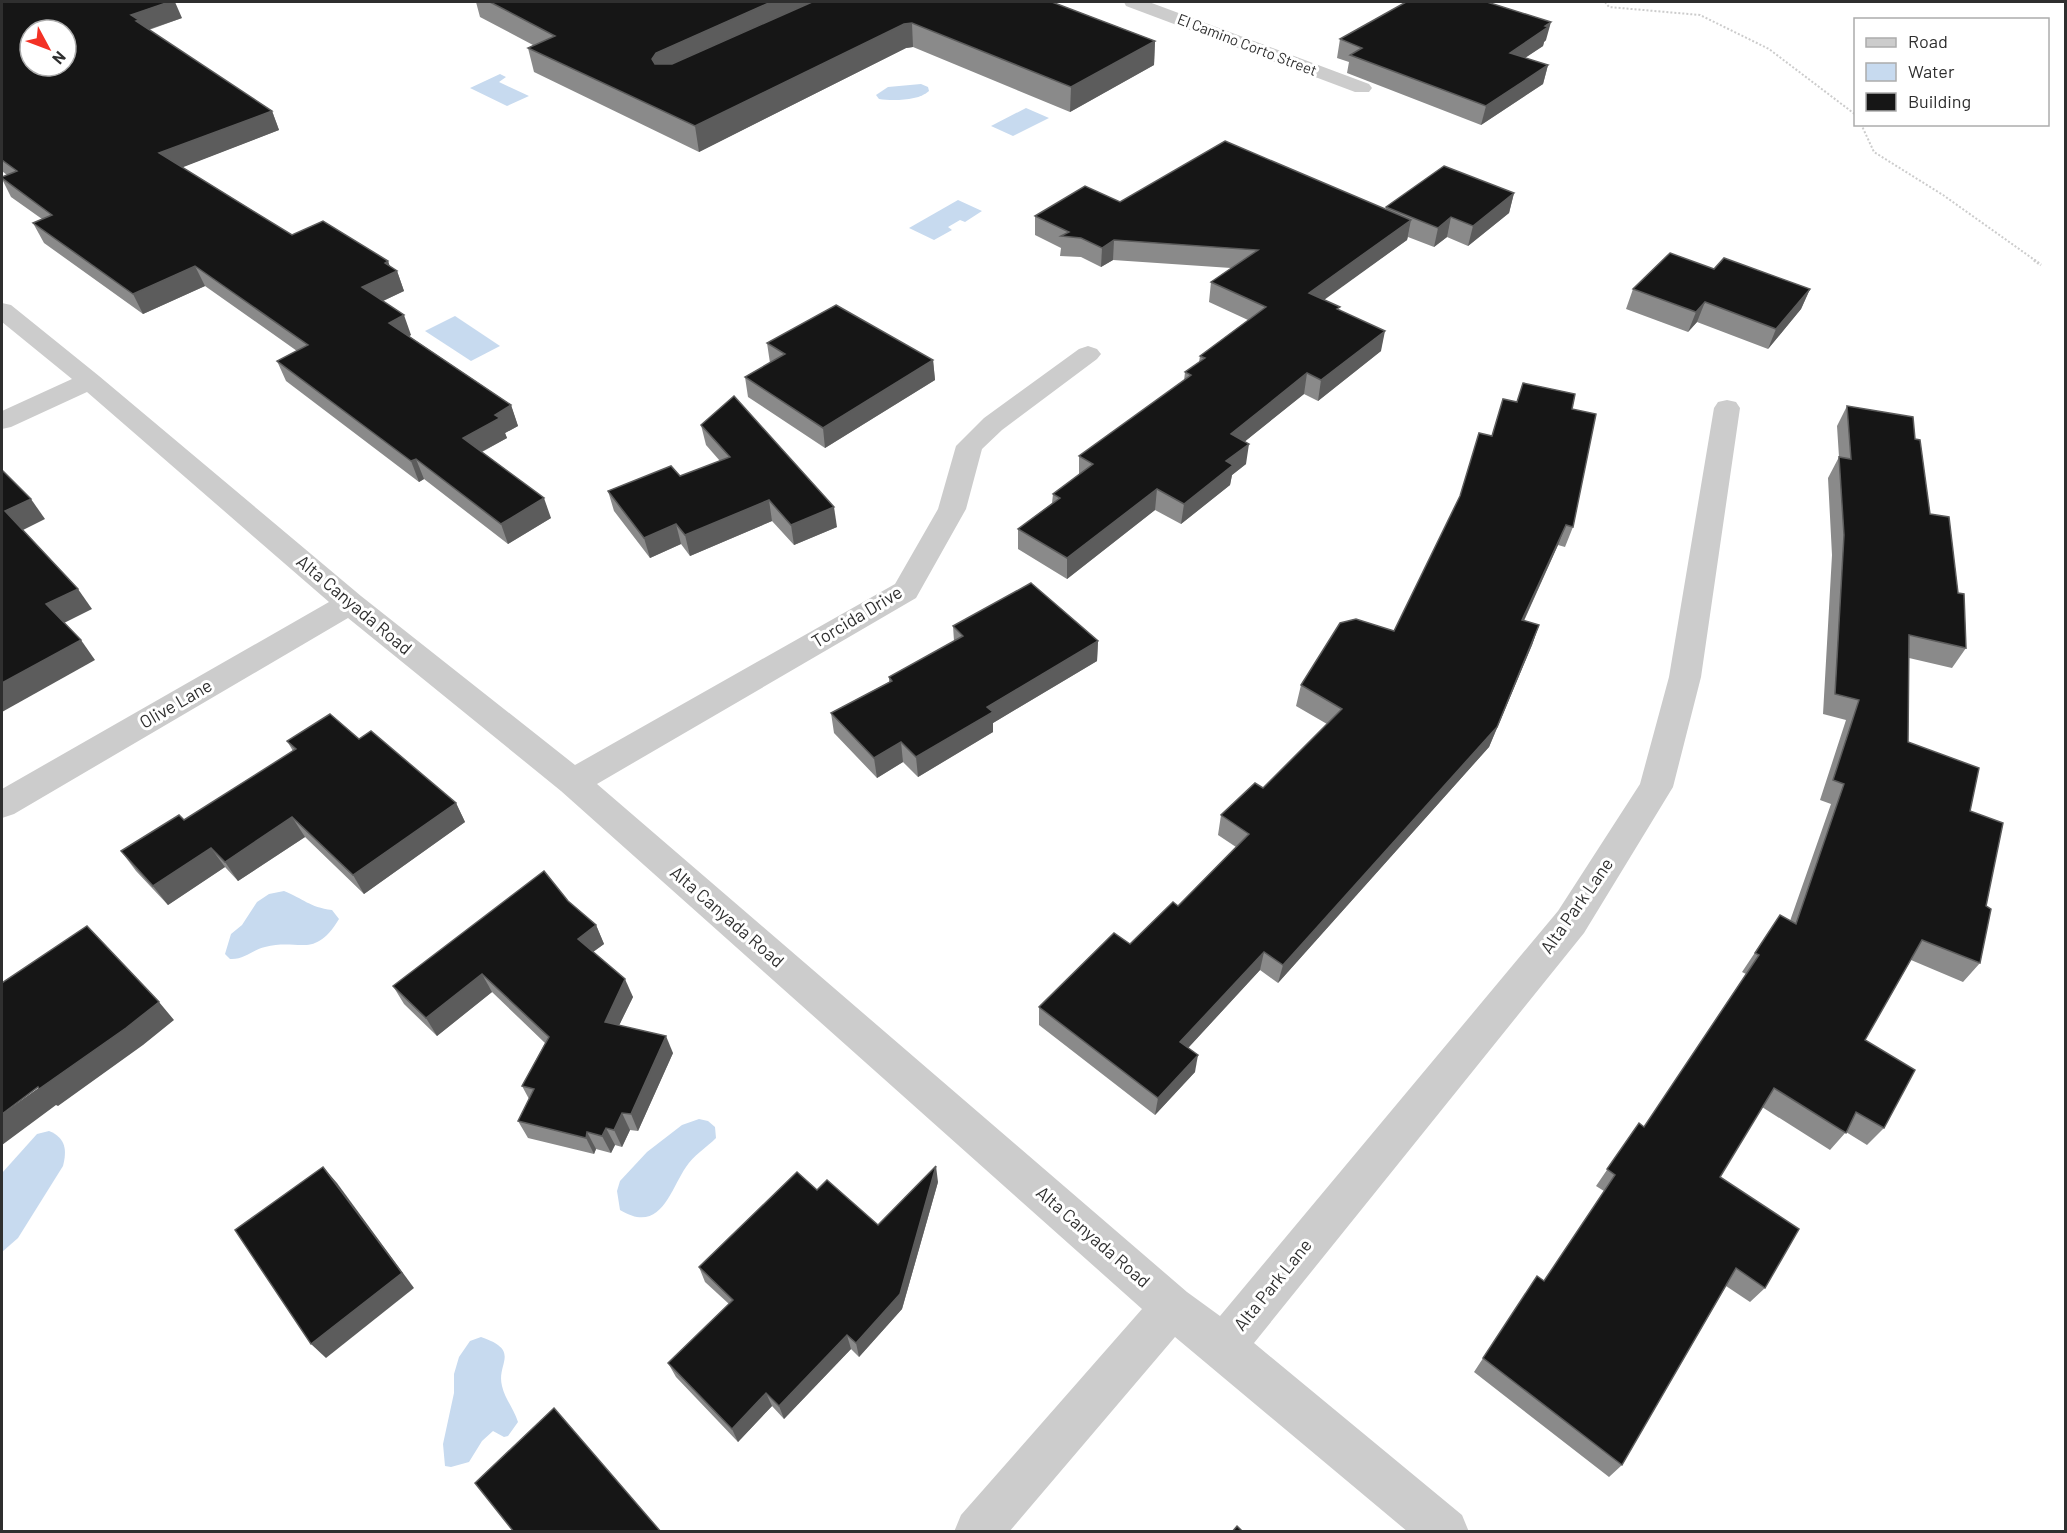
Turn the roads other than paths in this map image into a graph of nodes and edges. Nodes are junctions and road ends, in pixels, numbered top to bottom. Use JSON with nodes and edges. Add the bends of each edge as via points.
{"nodes":[{"id":1,"x":1133,"y":2,"type":"edge"},
{"id":2,"x":1362,"y":88,"type":"edge"},
{"id":3,"x":2,"y":310,"type":"edge"},
{"id":4,"x":1088,"y":354,"type":"dead end"},
{"id":5,"x":90,"y":381,"type":"junction"},
{"id":6,"x":1727,"y":408,"type":"dead end"},
{"id":7,"x":2,"y":421,"type":"edge"},
{"id":8,"x":350,"y":603,"type":"junction"},
{"id":9,"x":573,"y":783,"type":"junction"},
{"id":10,"x":2,"y":805,"type":"edge"},
{"id":11,"x":1172,"y":1306,"type":"junction"},
{"id":12,"x":1223,"y":1346,"type":"junction"},
{"id":13,"x":978,"y":1532,"type":"edge"},
{"id":14,"x":1445,"y":1532,"type":"edge"}],
"edges":[{"from":1,"to":2,"type":"street","name":"El Camino Corto Street"},
{"from":3,"to":5,"type":"street","name":"Alta Canyada Road"},
{"from":4,"to":9,"type":"street","name":"Torcida Drive","via":[[993,423],[969,446],[952,509],[906,591]]},
{"from":5,"to":7,"type":"street"},
{"from":5,"to":8,"type":"street","name":"Alta Canyada Road"},
{"from":6,"to":12,"type":"street","name":"Alta Park Lane","via":[[1686,677],[1656,787],[1571,922]]},
{"from":8,"to":9,"type":"street","name":"Alta Canyada Road"},
{"from":8,"to":10,"type":"street","name":"Olive Lane"},
{"from":9,"to":11,"type":"street","name":"Alta Canyada Road"},
{"from":11,"to":12,"type":"street","name":"Alta Canyada Road"},
{"from":11,"to":13,"type":"street"},
{"from":12,"to":14,"type":"street","name":"Alta Canyada Road"}]}
